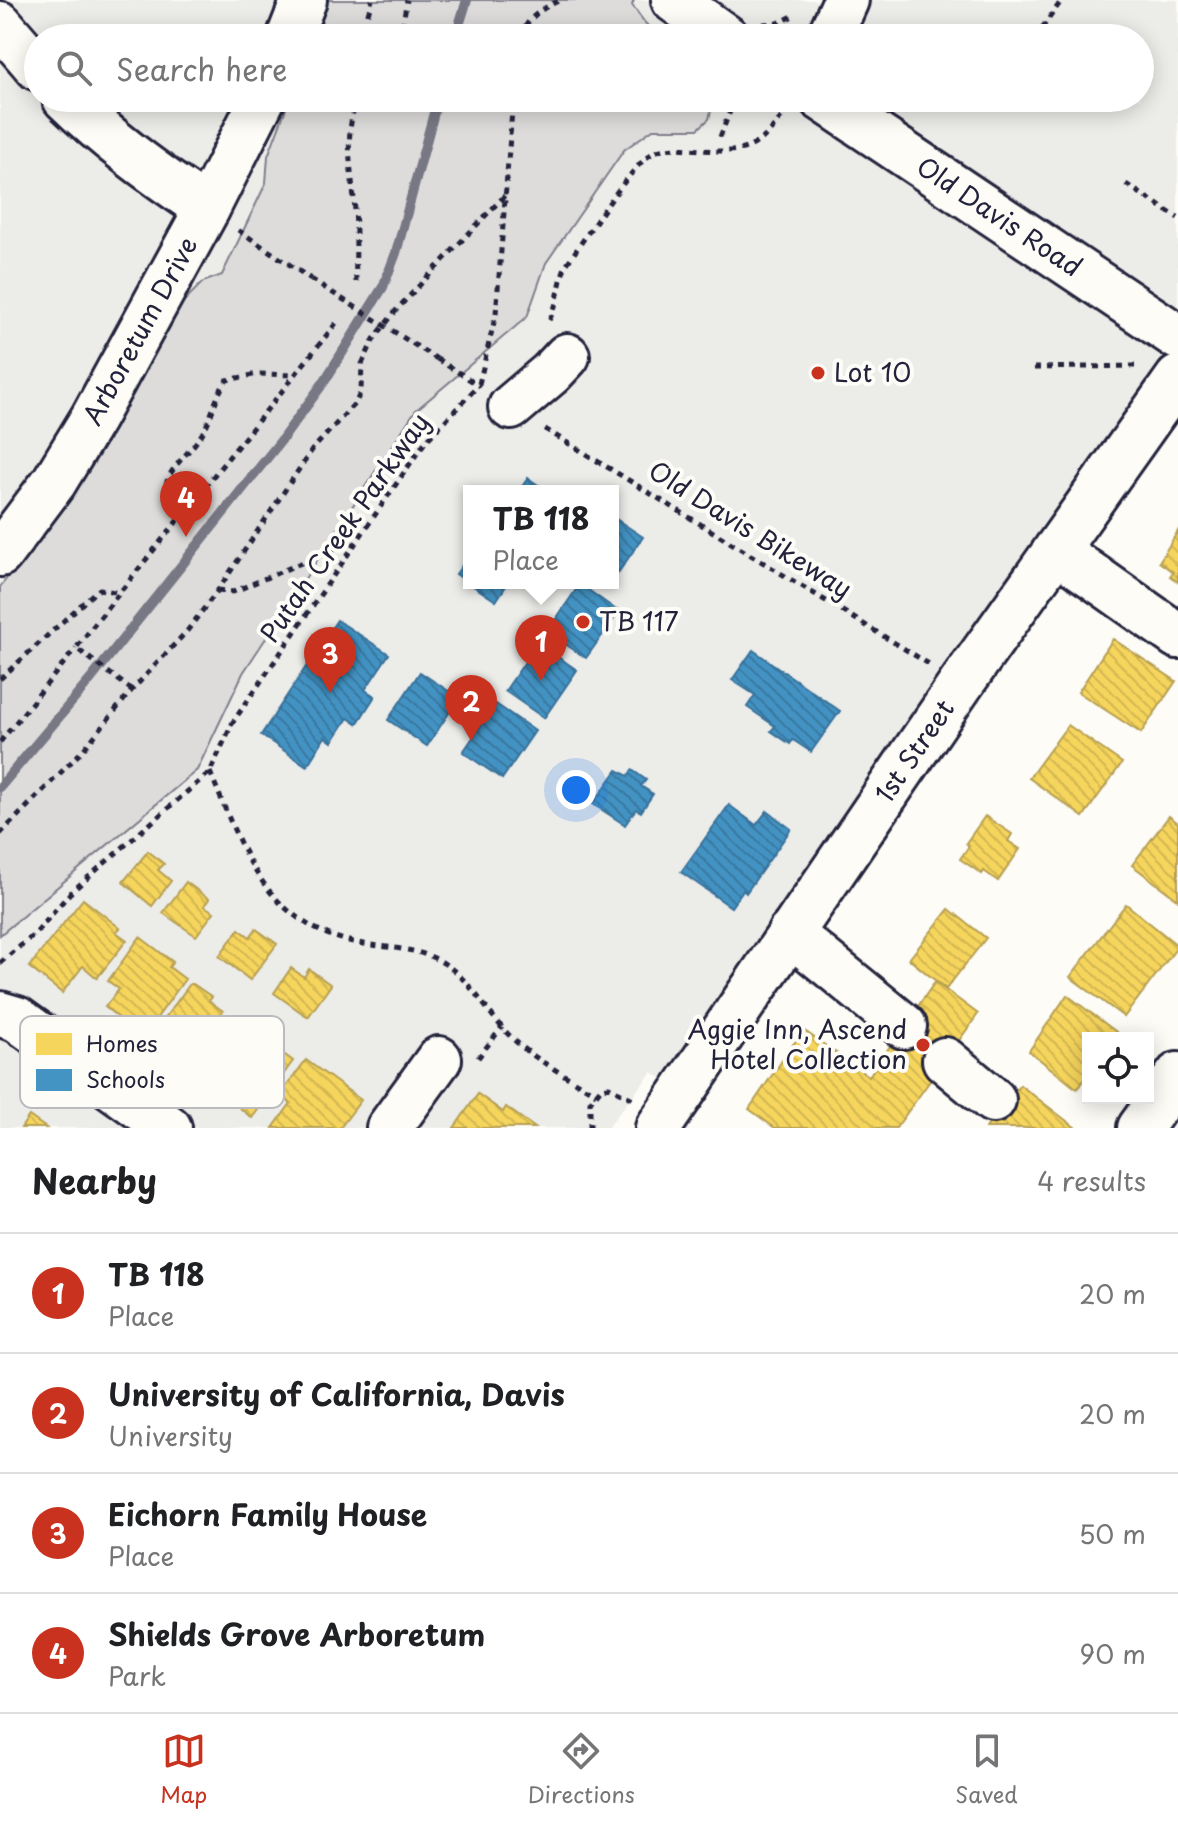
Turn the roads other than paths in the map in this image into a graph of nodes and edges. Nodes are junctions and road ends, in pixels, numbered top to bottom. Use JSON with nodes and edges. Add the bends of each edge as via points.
{"nodes":[{"id":1,"x":304,"y":0,"type":"edge"},
{"id":2,"x":674,"y":0,"type":"edge"},
{"id":3,"x":846,"y":0,"type":"edge"},
{"id":4,"x":0,"y":24,"type":"edge"},
{"id":5,"x":295,"y":24,"type":"edge"},
{"id":6,"x":707,"y":24,"type":"edge"},
{"id":7,"x":835,"y":24,"type":"edge"},
{"id":8,"x":24,"y":52,"type":"edge"},
{"id":9,"x":79,"y":112,"type":"edge"},
{"id":10,"x":256,"y":112,"type":"edge"},
{"id":11,"x":818,"y":112,"type":"edge"},
{"id":12,"x":207,"y":209,"type":"junction"},
{"id":13,"x":1178,"y":337,"type":"edge"},
{"id":14,"x":555,"y":344,"type":"road end"},
{"id":15,"x":1178,"y":378,"type":"edge"},
{"id":16,"x":493,"y":389,"type":"road end"},
{"id":17,"x":1056,"y":550,"type":"junction"},
{"id":18,"x":0,"y":554,"type":"edge"},
{"id":19,"x":1178,"y":636,"type":"edge"},
{"id":20,"x":790,"y":933,"type":"junction"},
{"id":21,"x":0,"y":1014,"type":"edge"},
{"id":22,"x":20,"y":1021,"type":"edge"},
{"id":23,"x":904,"y":1026,"type":"dead end"},
{"id":24,"x":439,"y":1059,"type":"dead end"},
{"id":25,"x":945,"y":1060,"type":"dead end"},
{"id":26,"x":1178,"y":1075,"type":"edge"},
{"id":27,"x":993,"y":1100,"type":"dead end"},
{"id":28,"x":141,"y":1108,"type":"edge"},
{"id":29,"x":646,"y":1114,"type":"edge"},
{"id":30,"x":169,"y":1128,"type":"edge"},
{"id":31,"x":389,"y":1128,"type":"edge"},
{"id":32,"x":1140,"y":1128,"type":"edge"}],
"edges":[{"from":1,"to":5,"type":"street"},
{"from":2,"to":6,"type":"street"},
{"from":3,"to":7,"type":"street"},
{"from":4,"to":8,"type":"street"},
{"from":9,"to":12,"type":"street","via":[[132,158]]},
{"from":10,"to":12,"type":"street","name":"Arboretum Drive"},
{"from":11,"to":13,"type":"street","name":"Old Davis Road"},
{"from":12,"to":18,"type":"street","name":"Arboretum Drive","via":[[77,445]]},
{"from":14,"to":16,"type":"street","via":[[551,373]]},
{"from":15,"to":17,"type":"street","name":"1st Street"},
{"from":17,"to":19,"type":"street"},
{"from":17,"to":20,"type":"street","name":"1st Street"},
{"from":20,"to":23,"type":"street"},
{"from":20,"to":29,"type":"street","name":"1st Street"},
{"from":21,"to":22,"type":"street"},
{"from":24,"to":31,"type":"street"},
{"from":25,"to":27,"type":"street"},
{"from":26,"to":32,"type":"street"},
{"from":28,"to":30,"type":"street"}]}
